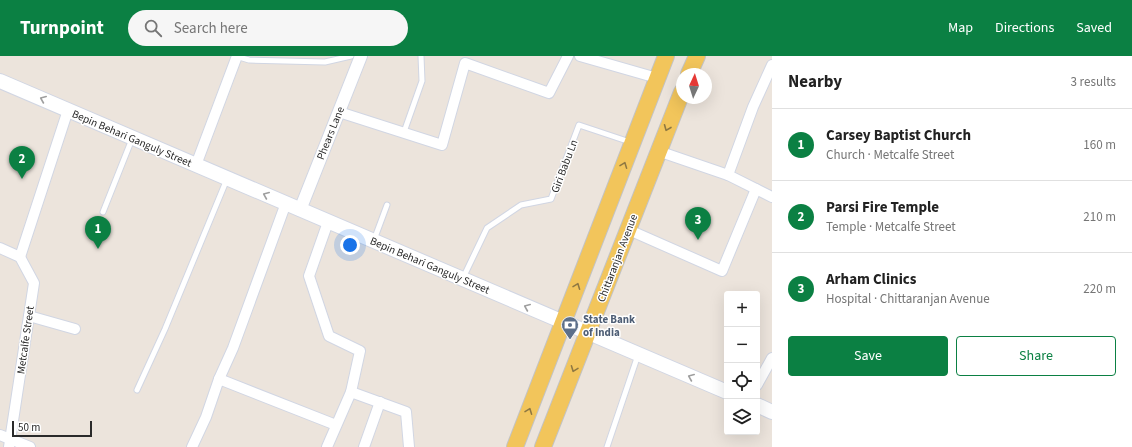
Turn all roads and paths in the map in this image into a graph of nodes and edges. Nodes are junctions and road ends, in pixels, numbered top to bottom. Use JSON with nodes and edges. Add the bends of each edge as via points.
{"nodes":[{"id":1,"x":236,"y":56,"type":"edge"},
{"id":2,"x":351,"y":56,"type":"edge"},
{"id":3,"x":361,"y":56,"type":"edge"},
{"id":4,"x":420,"y":56,"type":"edge"},
{"id":5,"x":568,"y":56,"type":"edge"},
{"id":6,"x":580,"y":56,"type":"edge"},
{"id":7,"x":666,"y":56,"type":"edge"},
{"id":8,"x":697,"y":56,"type":"edge"},
{"id":9,"x":466,"y":59,"type":"edge"},
{"id":10,"x":772,"y":64,"type":"edge"},
{"id":11,"x":692,"y":68,"type":"edge"},
{"id":12,"x":657,"y":78,"type":"junction"},
{"id":13,"x":0,"y":81,"type":"edge"},
{"id":14,"x":677,"y":104,"type":"edge"},
{"id":15,"x":68,"y":110,"type":"junction"},
{"id":16,"x":339,"y":112,"type":"junction"},
{"id":17,"x":404,"y":132,"type":"junction"},
{"id":18,"x":133,"y":138,"type":"junction"},
{"id":19,"x":632,"y":143,"type":"junction"},
{"id":20,"x":658,"y":151,"type":"junction"},
{"id":21,"x":196,"y":165,"type":"junction"},
{"id":22,"x":728,"y":175,"type":"junction"},
{"id":23,"x":227,"y":178,"type":"junction"},
{"id":24,"x":756,"y":189,"type":"junction"},
{"id":25,"x":772,"y":197,"type":"edge"},
{"id":26,"x":286,"y":203,"type":"junction"},
{"id":27,"x":387,"y":205,"type":"dead end"},
{"id":28,"x":300,"y":210,"type":"junction"},
{"id":29,"x":103,"y":212,"type":"dead end"},
{"id":30,"x":328,"y":222,"type":"junction"},
{"id":31,"x":629,"y":230,"type":"junction"},
{"id":32,"x":373,"y":241,"type":"junction"},
{"id":33,"x":0,"y":248,"type":"edge"},
{"id":34,"x":20,"y":257,"type":"junction"},
{"id":35,"x":462,"y":279,"type":"junction"},
{"id":36,"x":29,"y":316,"type":"junction"},
{"id":37,"x":562,"y":322,"type":"junction"},
{"id":38,"x":75,"y":329,"type":"dead end"},
{"id":39,"x":588,"y":333,"type":"junction"},
{"id":40,"x":638,"y":354,"type":"junction"},
{"id":41,"x":772,"y":358,"type":"edge"},
{"id":42,"x":219,"y":379,"type":"junction"},
{"id":43,"x":760,"y":380,"type":"edge"},
{"id":44,"x":137,"y":390,"type":"dead end"},
{"id":45,"x":724,"y":391,"type":"edge"},
{"id":46,"x":351,"y":392,"type":"junction"},
{"id":47,"x":380,"y":402,"type":"junction"},
{"id":48,"x":760,"y":406,"type":"edge"},
{"id":49,"x":772,"y":412,"type":"edge"},
{"id":50,"x":336,"y":425,"type":"junction"},
{"id":51,"x":0,"y":435,"type":"edge"},
{"id":52,"x":10,"y":443,"type":"edge"},
{"id":53,"x":30,"y":447,"type":"edge"},
{"id":54,"x":192,"y":447,"type":"edge"},
{"id":55,"x":327,"y":447,"type":"edge"},
{"id":56,"x":364,"y":447,"type":"edge"},
{"id":57,"x":408,"y":447,"type":"edge"},
{"id":58,"x":515,"y":447,"type":"edge"},
{"id":59,"x":543,"y":447,"type":"edge"},
{"id":60,"x":607,"y":447,"type":"edge"}],
"edges":[{"from":1,"to":2,"type":"lane","via":[[250,60],[325,62]]},
{"from":1,"to":21,"type":"street"},
{"from":3,"to":16,"type":"street","name":"Phears Lane"},
{"from":4,"to":17,"type":"lane","via":[[422,81]]},
{"from":5,"to":9,"type":"street","via":[[549,94]]},
{"from":6,"to":12,"type":"street"},
{"from":7,"to":12,"type":"main road"},
{"from":8,"to":11,"type":"main road"},
{"from":9,"to":17,"type":"street","via":[[442,145]]},
{"from":10,"to":22,"type":"street"},
{"from":12,"to":19,"type":"main road"},
{"from":15,"to":13,"type":"main road","name":"Bepin Behari Ganguly Street","one_way":true},
{"from":14,"to":20,"type":"main road","name":"Chittaranjan Avenue","one_way":true},
{"from":15,"to":18,"type":"main road","name":"Bepin Behari Ganguly Street"},
{"from":15,"to":34,"type":"street"},
{"from":16,"to":17,"type":"street"},
{"from":16,"to":28,"type":"street","name":"Phears Lane"},
{"from":18,"to":21,"type":"main road","name":"Bepin Behari Ganguly Street"},
{"from":18,"to":29,"type":"lane"},
{"from":19,"to":35,"type":"lane","name":"Giri Babu Ln","via":[[579,125],[551,199],[521,204],[487,228]]},
{"from":37,"to":19,"type":"main road","one_way":true},
{"from":20,"to":22,"type":"street"},
{"from":20,"to":31,"type":"main road","name":"Chittaranjan Avenue"},
{"from":21,"to":23,"type":"main road","name":"Bepin Behari Ganguly Street"},
{"from":22,"to":24,"type":"street"},
{"from":26,"to":23,"type":"main road","name":"Bepin Behari Ganguly Street","one_way":true},
{"from":23,"to":44,"type":"lane"},
{"from":24,"to":25,"type":"street"},
{"from":24,"to":31,"type":"street","via":[[722,271]]},
{"from":26,"to":28,"type":"main road","name":"Bepin Behari Ganguly Street"},
{"from":26,"to":42,"type":"street","via":[[233,348]]},
{"from":27,"to":32,"type":"lane"},
{"from":28,"to":30,"type":"main road","name":"Bepin Behari Ganguly Street"},
{"from":30,"to":32,"type":"main road","name":"Bepin Behari Ganguly Street"},
{"from":30,"to":46,"type":"street","via":[[308,276],[329,336],[360,351]]},
{"from":31,"to":39,"type":"main road","name":"Chittaranjan Avenue"},
{"from":32,"to":35,"type":"main road","name":"Bepin Behari Ganguly Street"},
{"from":33,"to":34,"type":"street"},
{"from":34,"to":36,"type":"street","name":"Metcalfe Street","via":[[34,283]]},
{"from":37,"to":35,"type":"main road","name":"Bepin Behari Ganguly Street","one_way":true},
{"from":36,"to":38,"type":"street"},
{"from":36,"to":52,"type":"street","name":"Metcalfe Street"},
{"from":37,"to":39,"type":"main road","name":"Bepin Behari Ganguly Street"},
{"from":58,"to":37,"type":"main road","one_way":true},
{"from":39,"to":40,"type":"main road","name":"Bepin Behari Ganguly Street"},
{"from":39,"to":59,"type":"main road","name":"Chittaranjan Avenue","one_way":true},
{"from":45,"to":40,"type":"main road","name":"Bepin Behari Ganguly Street","one_way":true},
{"from":40,"to":60,"type":"lane"},
{"from":41,"to":43,"type":"street"},
{"from":42,"to":50,"type":"street"},
{"from":42,"to":54,"type":"street"},
{"from":46,"to":47,"type":"street"},
{"from":46,"to":50,"type":"street"},
{"from":47,"to":56,"type":"street"},
{"from":47,"to":57,"type":"street","via":[[406,412]]},
{"from":48,"to":49,"type":"main road"},
{"from":50,"to":55,"type":"street"},
{"from":51,"to":52,"type":"street"},
{"from":52,"to":53,"type":"street"}]}
